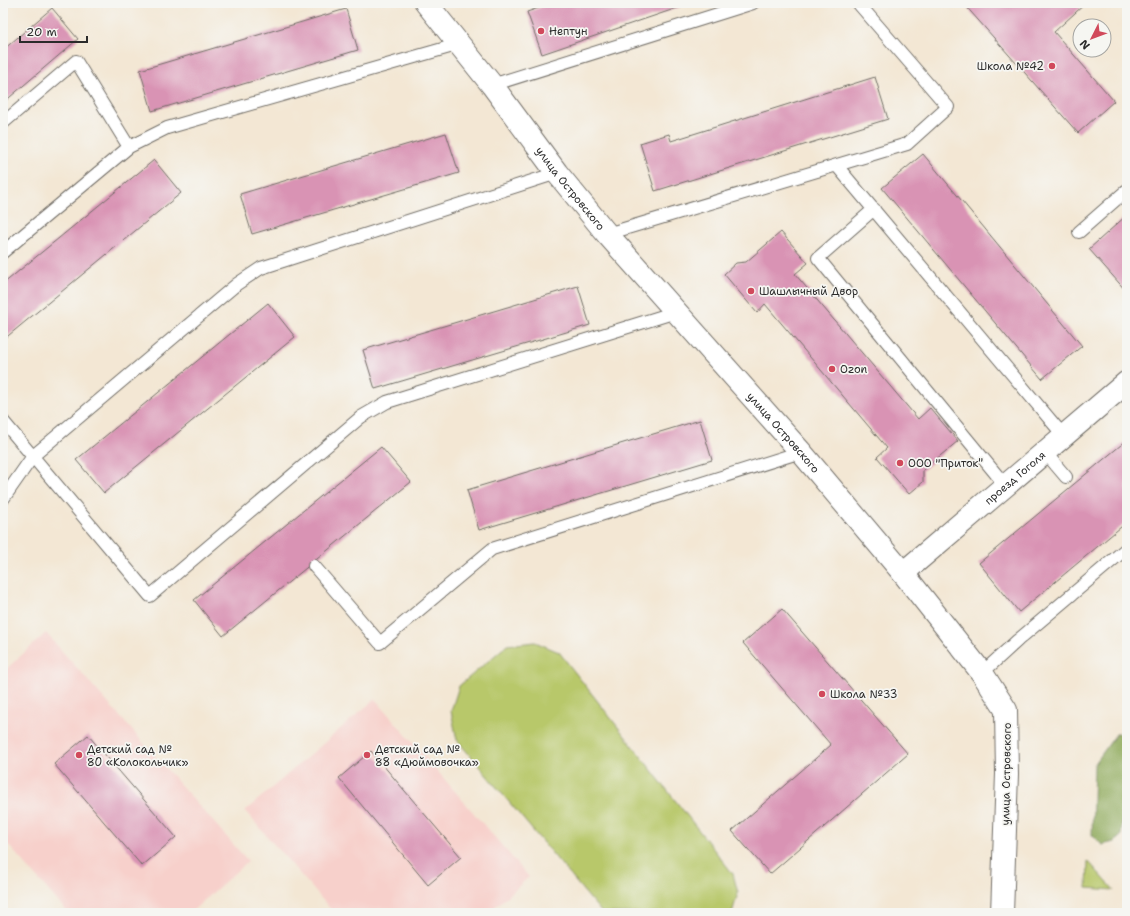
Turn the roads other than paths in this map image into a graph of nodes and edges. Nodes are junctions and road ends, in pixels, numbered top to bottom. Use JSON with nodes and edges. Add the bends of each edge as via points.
{"nodes":[{"id":1,"x":426,"y":3,"type":"edge"},
{"id":2,"x":752,"y":3,"type":"edge"},
{"id":3,"x":858,"y":3,"type":"edge"},
{"id":4,"x":460,"y":44,"type":"junction"},
{"id":5,"x":492,"y":85,"type":"junction"},
{"id":6,"x":3,"y":123,"type":"edge"},
{"id":7,"x":129,"y":147,"type":"junction"},
{"id":8,"x":837,"y":166,"type":"junction"},
{"id":9,"x":556,"y":173,"type":"junction"},
{"id":10,"x":1127,"y":190,"type":"edge"},
{"id":11,"x":874,"y":209,"type":"junction"},
{"id":12,"x":1079,"y":232,"type":"dead end"},
{"id":13,"x":608,"y":234,"type":"junction"},
{"id":14,"x":3,"y":252,"type":"edge"},
{"id":15,"x":676,"y":312,"type":"junction"},
{"id":16,"x":1127,"y":382,"type":"edge"},
{"id":17,"x":3,"y":422,"type":"edge"},
{"id":18,"x":1063,"y":436,"type":"junction"},
{"id":19,"x":1044,"y":451,"type":"junction"},
{"id":20,"x":801,"y":452,"type":"junction"},
{"id":21,"x":33,"y":456,"type":"junction"},
{"id":22,"x":1066,"y":477,"type":"dead end"},
{"id":23,"x":1005,"y":485,"type":"junction"},
{"id":24,"x":3,"y":499,"type":"edge"},
{"id":25,"x":1127,"y":548,"type":"edge"},
{"id":26,"x":314,"y":566,"type":"dead end"},
{"id":27,"x":903,"y":573,"type":"junction"},
{"id":28,"x":982,"y":673,"type":"junction"},
{"id":29,"x":1002,"y":913,"type":"edge"}],
"edges":[{"from":1,"to":4,"type":"street","name":"улица Островского"},
{"from":2,"to":5,"type":"lane"},
{"from":3,"to":8,"type":"lane","via":[[948,108],[907,144]]},
{"from":4,"to":5,"type":"street","name":"улица Островского"},
{"from":4,"to":7,"type":"lane","via":[[167,128]]},
{"from":5,"to":9,"type":"street","name":"улица Островского"},
{"from":6,"to":7,"type":"lane","via":[[76,61]]},
{"from":7,"to":14,"type":"lane"},
{"from":8,"to":11,"type":"lane"},
{"from":8,"to":13,"type":"lane"},
{"from":9,"to":13,"type":"street","name":"улица Островского"},
{"from":9,"to":21,"type":"lane","via":[[262,268],[237,284]]},
{"from":10,"to":12,"type":"lane"},
{"from":11,"to":18,"type":"lane"},
{"from":11,"to":23,"type":"lane","via":[[818,258]]},
{"from":13,"to":15,"type":"street","name":"улица Островского"},
{"from":15,"to":20,"type":"street","name":"улица Островского"},
{"from":15,"to":21,"type":"lane","via":[[387,402],[361,417],[150,596]]},
{"from":16,"to":18,"type":"street","name":"проезд Гоголя"},
{"from":17,"to":21,"type":"lane"},
{"from":18,"to":19,"type":"street","name":"проезд Гоголя"},
{"from":19,"to":22,"type":"lane"},
{"from":19,"to":23,"type":"street","name":"проезд Гоголя"},
{"from":20,"to":26,"type":"lane","via":[[492,549],[380,643]]},
{"from":20,"to":27,"type":"street","name":"улица Островского"},
{"from":21,"to":24,"type":"lane"},
{"from":23,"to":27,"type":"street","name":"проезд Гоголя"},
{"from":25,"to":28,"type":"lane"},
{"from":27,"to":28,"type":"street","name":"улица Островского"},
{"from":28,"to":29,"type":"street","name":"улица Островского","via":[[1006,710],[1007,774]]}]}
